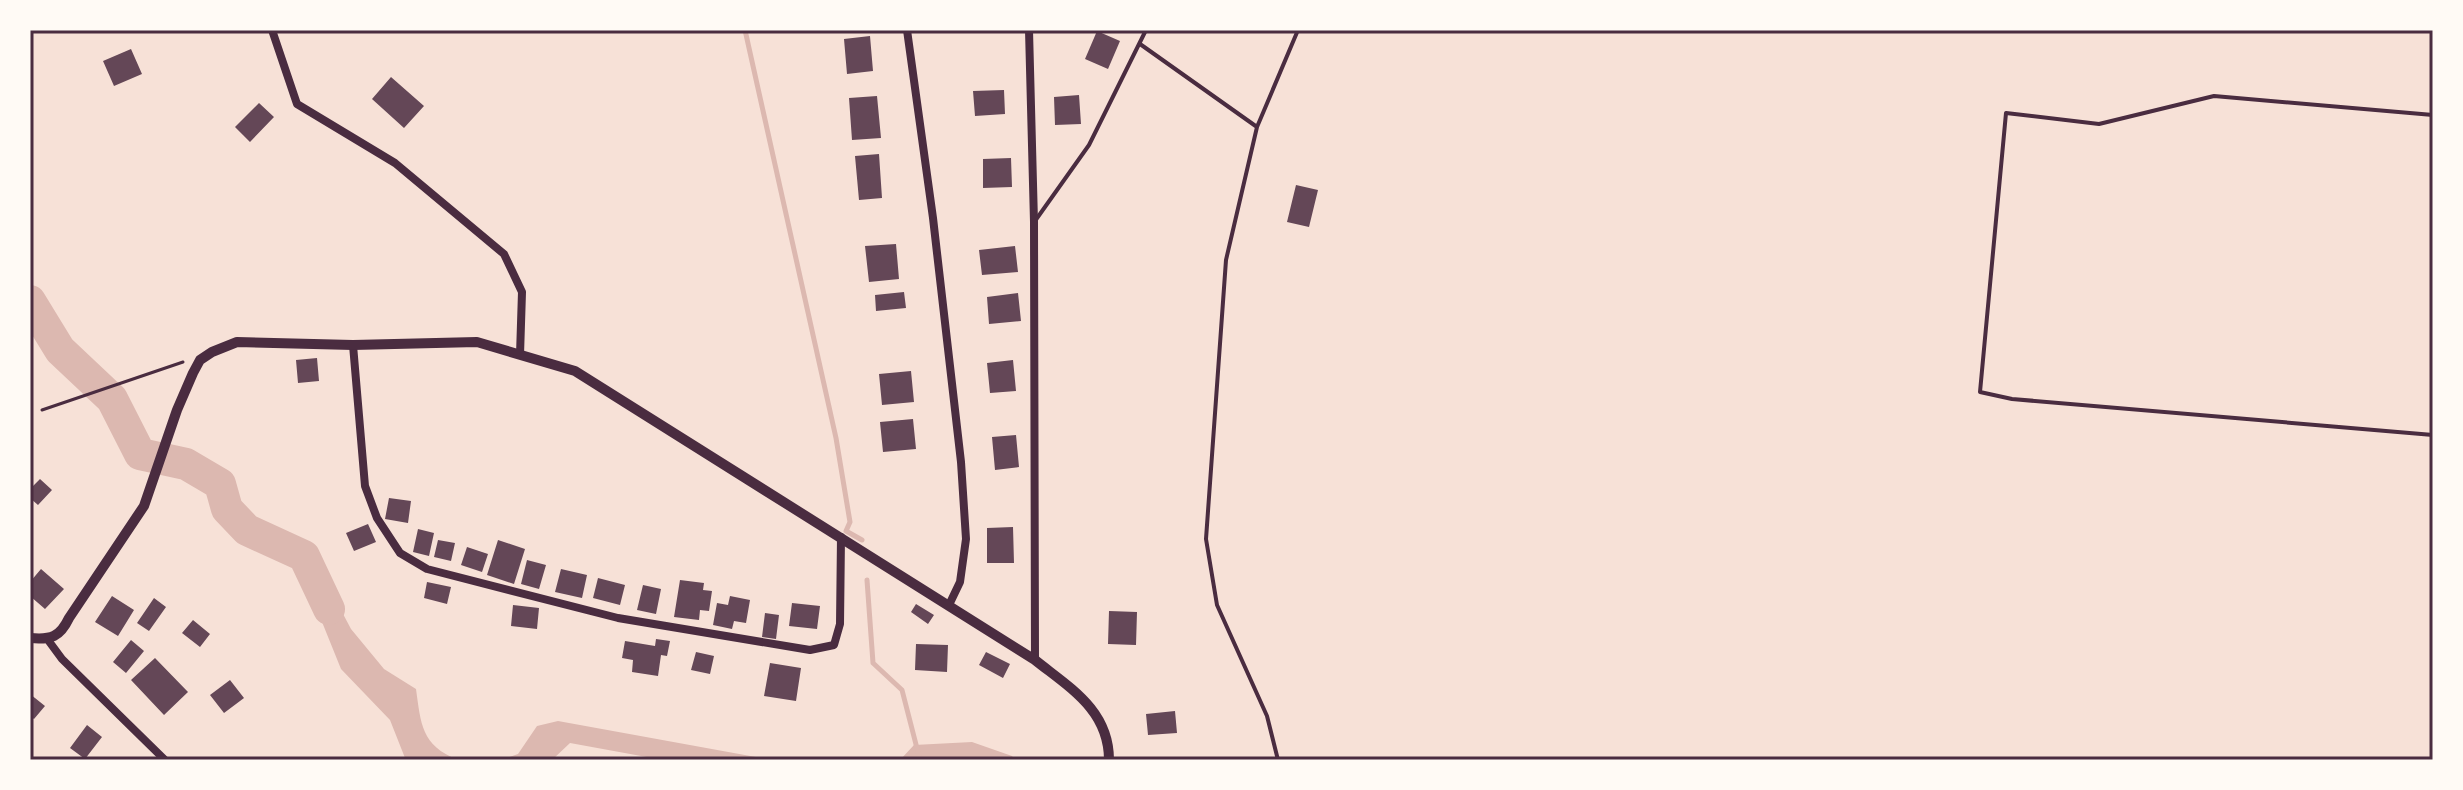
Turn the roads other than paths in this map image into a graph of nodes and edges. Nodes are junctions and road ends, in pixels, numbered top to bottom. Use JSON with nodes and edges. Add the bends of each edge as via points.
{"nodes":[{"id":1,"x":272,"y":30,"type":"edge"},
{"id":2,"x":907,"y":30,"type":"edge"},
{"id":3,"x":1029,"y":30,"type":"edge"},
{"id":4,"x":1146,"y":30,"type":"edge"},
{"id":5,"x":1298,"y":30,"type":"edge"},
{"id":6,"x":1140,"y":44,"type":"junction"},
{"id":7,"x":2433,"y":115,"type":"edge"},
{"id":8,"x":1257,"y":127,"type":"junction"},
{"id":9,"x":1034,"y":222,"type":"junction"},
{"id":10,"x":353,"y":345,"type":"junction"},
{"id":11,"x":520,"y":355,"type":"junction"},
{"id":12,"x":2433,"y":435,"type":"edge"},
{"id":13,"x":841,"y":537,"type":"junction"},
{"id":14,"x":949,"y":605,"type":"junction"},
{"id":15,"x":30,"y":638,"type":"edge"},
{"id":16,"x":48,"y":640,"type":"junction"},
{"id":17,"x":1035,"y":660,"type":"junction"},
{"id":18,"x":165,"y":760,"type":"edge"},
{"id":19,"x":1109,"y":760,"type":"edge"},
{"id":20,"x":1278,"y":760,"type":"edge"}],
"edges":[{"from":1,"to":11,"type":"street","via":[[297,104],[395,163],[504,254],[522,292]]},
{"from":2,"to":14,"type":"street","via":[[961,462],[966,539],[960,582]]},
{"from":3,"to":9,"type":"street"},
{"from":4,"to":6,"type":"lane"},
{"from":5,"to":8,"type":"lane"},
{"from":6,"to":8,"type":"lane"},
{"from":6,"to":9,"type":"lane","via":[[1089,145]]},
{"from":7,"to":12,"type":"lane","via":[[2214,96],[2099,124],[2006,113],[1980,392]]},
{"from":8,"to":20,"type":"lane","via":[[1226,260],[1206,539],[1217,605],[1267,716]]},
{"from":9,"to":17,"type":"street"},
{"from":10,"to":11,"type":"street","via":[[477,342]]},
{"from":10,"to":13,"type":"street","via":[[365,486],[377,518],[400,553],[427,569],[618,618],[810,650],[834,645],[840,624]]},
{"from":10,"to":16,"type":"street","via":[[237,342],[200,360],[144,506],[62,633]]},
{"from":11,"to":13,"type":"street","via":[[575,371]]},
{"from":13,"to":14,"type":"street"},
{"from":14,"to":17,"type":"street"},
{"from":15,"to":16,"type":"street"},
{"from":16,"to":18,"type":"street"},
{"from":17,"to":19,"type":"street","via":[[1102,721]]}]}
